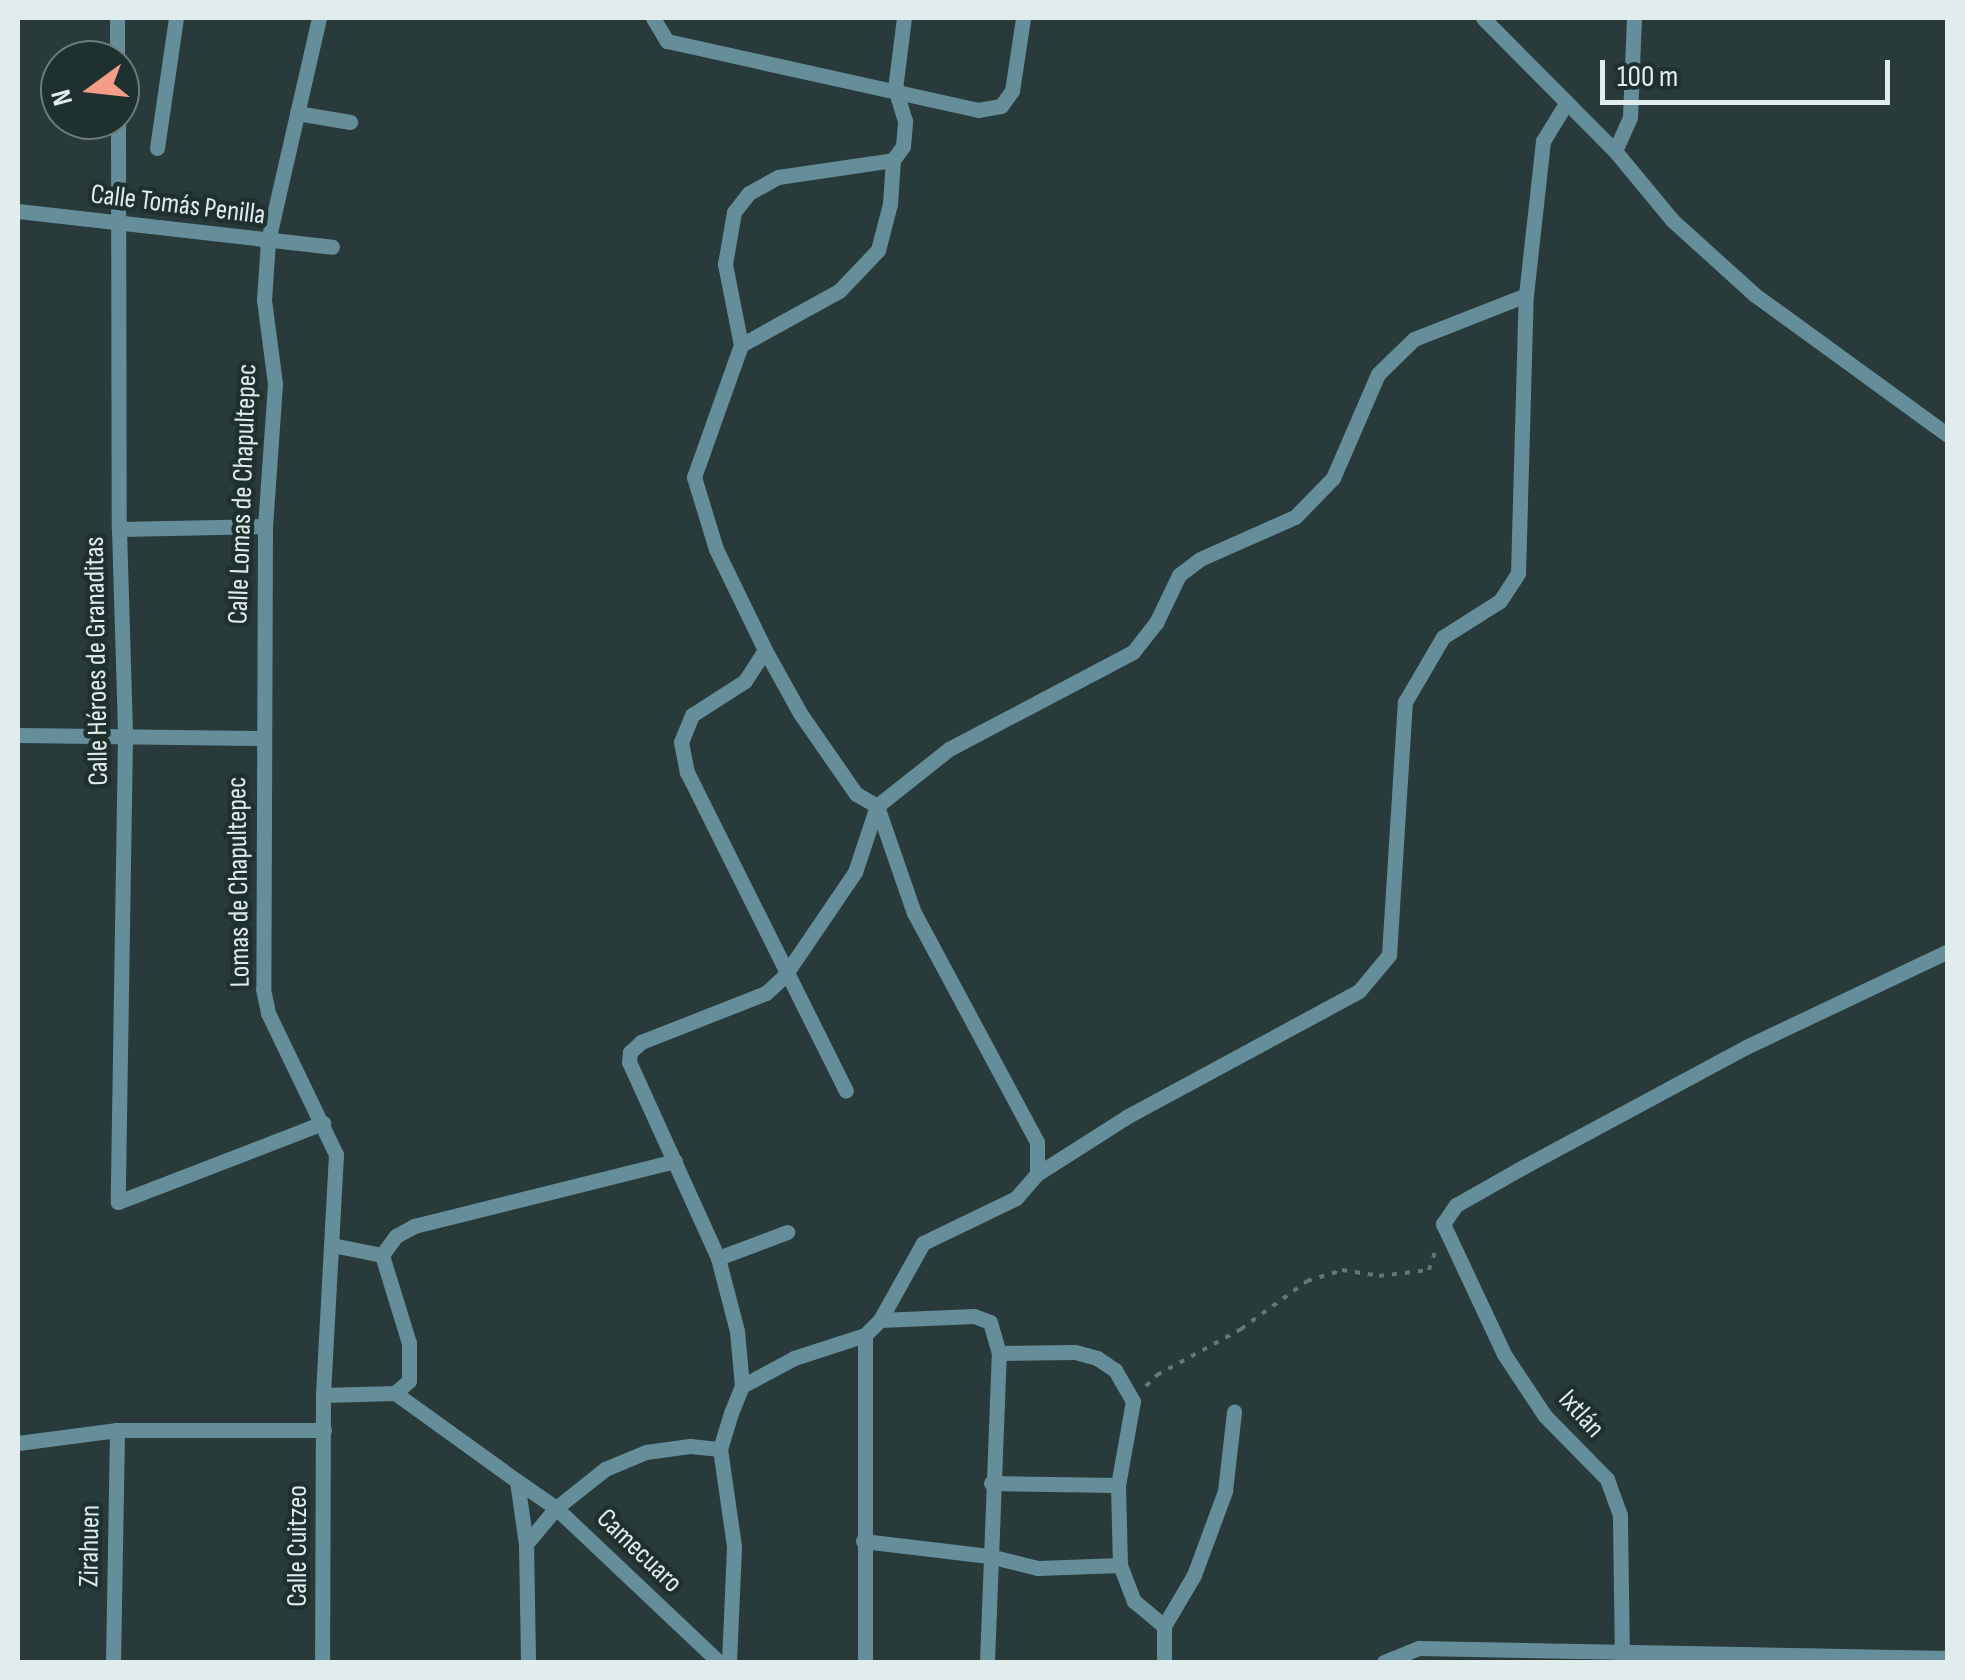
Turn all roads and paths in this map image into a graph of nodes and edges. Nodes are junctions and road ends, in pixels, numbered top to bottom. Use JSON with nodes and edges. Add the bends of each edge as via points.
{"nodes":[{"id":1,"x":176,"y":18,"type":"edge"},
{"id":2,"x":319,"y":18,"type":"edge"},
{"id":3,"x":904,"y":18,"type":"edge"},
{"id":4,"x":1023,"y":18,"type":"edge"},
{"id":5,"x":1484,"y":18,"type":"edge"},
{"id":6,"x":1634,"y":18,"type":"edge"},
{"id":7,"x":654,"y":22,"type":"edge"},
{"id":8,"x":1501,"y":25,"type":"edge"},
{"id":9,"x":895,"y":88,"type":"junction"},
{"id":10,"x":1565,"y":105,"type":"junction"},
{"id":11,"x":297,"y":113,"type":"junction"},
{"id":12,"x":350,"y":122,"type":"dead end"},
{"id":13,"x":118,"y":140,"type":"edge"},
{"id":14,"x":157,"y":148,"type":"dead end"},
{"id":15,"x":1615,"y":152,"type":"junction"},
{"id":16,"x":893,"y":160,"type":"junction"},
{"id":17,"x":18,"y":211,"type":"edge"},
{"id":18,"x":119,"y":224,"type":"junction"},
{"id":19,"x":268,"y":241,"type":"junction"},
{"id":20,"x":332,"y":247,"type":"dead end"},
{"id":21,"x":1526,"y":295,"type":"junction"},
{"id":22,"x":741,"y":346,"type":"junction"},
{"id":23,"x":1948,"y":435,"type":"edge"},
{"id":24,"x":266,"y":526,"type":"junction"},
{"id":25,"x":119,"y":529,"type":"junction"},
{"id":26,"x":765,"y":650,"type":"junction"},
{"id":27,"x":18,"y":735,"type":"edge"},
{"id":28,"x":126,"y":737,"type":"junction"},
{"id":29,"x":262,"y":738,"type":"junction"},
{"id":30,"x":876,"y":806,"type":"junction"},
{"id":31,"x":1948,"y":951,"type":"edge"},
{"id":32,"x":785,"y":974,"type":"junction"},
{"id":33,"x":846,"y":1091,"type":"dead end"},
{"id":34,"x":324,"y":1123,"type":"junction"},
{"id":35,"x":675,"y":1161,"type":"junction"},
{"id":36,"x":1037,"y":1174,"type":"junction"},
{"id":37,"x":1444,"y":1224,"type":"junction"},
{"id":38,"x":787,"y":1232,"type":"dead end"},
{"id":39,"x":332,"y":1245,"type":"junction"},
{"id":40,"x":382,"y":1254,"type":"junction"},
{"id":41,"x":718,"y":1258,"type":"junction"},
{"id":42,"x":880,"y":1320,"type":"junction"},
{"id":43,"x":865,"y":1335,"type":"junction"},
{"id":44,"x":1000,"y":1352,"type":"junction"},
{"id":45,"x":742,"y":1386,"type":"junction"},
{"id":46,"x":395,"y":1393,"type":"junction"},
{"id":47,"x":323,"y":1395,"type":"junction"},
{"id":48,"x":1133,"y":1401,"type":"junction"},
{"id":49,"x":1234,"y":1412,"type":"dead end"},
{"id":50,"x":117,"y":1430,"type":"junction"},
{"id":51,"x":324,"y":1430,"type":"junction"},
{"id":52,"x":18,"y":1443,"type":"edge"},
{"id":53,"x":720,"y":1449,"type":"junction"},
{"id":54,"x":517,"y":1481,"type":"junction"},
{"id":55,"x":992,"y":1483,"type":"junction"},
{"id":56,"x":1118,"y":1485,"type":"junction"},
{"id":57,"x":556,"y":1508,"type":"junction"},
{"id":58,"x":864,"y":1541,"type":"junction"},
{"id":59,"x":526,"y":1544,"type":"junction"},
{"id":60,"x":990,"y":1556,"type":"junction"},
{"id":61,"x":1120,"y":1565,"type":"junction"},
{"id":62,"x":1164,"y":1626,"type":"junction"},
{"id":63,"x":1419,"y":1655,"type":"edge"},
{"id":64,"x":1622,"y":1656,"type":"edge"},
{"id":65,"x":1948,"y":1658,"type":"edge"},
{"id":66,"x":1830,"y":1659,"type":"edge"},
{"id":67,"x":112,"y":1662,"type":"edge"},
{"id":68,"x":322,"y":1662,"type":"edge"},
{"id":69,"x":528,"y":1662,"type":"edge"},
{"id":70,"x":718,"y":1662,"type":"edge"},
{"id":71,"x":729,"y":1662,"type":"edge"},
{"id":72,"x":865,"y":1662,"type":"edge"},
{"id":73,"x":987,"y":1662,"type":"edge"},
{"id":74,"x":1164,"y":1662,"type":"edge"},
{"id":75,"x":1384,"y":1662,"type":"edge"}],
"edges":[{"from":1,"to":14,"type":"street"},
{"from":2,"to":11,"type":"street","name":"Calle Lomas de Chapultepec"},
{"from":3,"to":9,"type":"street"},
{"from":4,"to":9,"type":"street","via":[[1012,91],[1001,106],[978,110]]},
{"from":5,"to":8,"type":"street"},
{"from":6,"to":15,"type":"street","via":[[1630,117]]},
{"from":7,"to":9,"type":"street","via":[[667,41]]},
{"from":8,"to":10,"type":"street"},
{"from":9,"to":16,"type":"street","via":[[906,121],[903,146]]},
{"from":10,"to":15,"type":"street"},
{"from":10,"to":21,"type":"street","via":[[1543,140]]},
{"from":11,"to":12,"type":"street"},
{"from":11,"to":19,"type":"street","name":"Calle Lomas de Chapultepec"},
{"from":13,"to":18,"type":"street","name":"Calle Héroes de Granaditas"},
{"from":15,"to":23,"type":"street","via":[[1672,220],[1755,296]]},
{"from":16,"to":22,"type":"street","via":[[878,250],[839,292]]},
{"from":16,"to":22,"type":"street","via":[[778,177],[749,193],[734,212],[725,264]]},
{"from":17,"to":18,"type":"street","name":"Calle Tomás Penilla"},
{"from":18,"to":19,"type":"street","name":"Calle Tomás Penilla"},
{"from":18,"to":25,"type":"street","name":"Calle Héroes de Granaditas"},
{"from":19,"to":20,"type":"street","name":"Calle Tomás Penilla"},
{"from":19,"to":24,"type":"street","name":"Calle Lomas de Chapultepec","via":[[264,300],[275,384]]},
{"from":21,"to":30,"type":"street","via":[[1414,340],[1378,374],[1333,478],[1295,517],[1200,558],[1179,576],[1133,652],[949,749]]},
{"from":21,"to":36,"type":"street","via":[[1518,572],[1500,600],[1444,636],[1405,702],[1389,955],[1358,991],[1128,1116]]},
{"from":22,"to":26,"type":"street","via":[[694,477],[716,548]]},
{"from":24,"to":25,"type":"street"},
{"from":24,"to":29,"type":"street","name":"Calle Lomas de Chapultepec"},
{"from":25,"to":28,"type":"street","name":"Calle Héroes de Granaditas"},
{"from":26,"to":30,"type":"street","via":[[856,794]]},
{"from":26,"to":32,"type":"street","via":[[746,680],[692,715],[680,742],[686,772]]},
{"from":27,"to":28,"type":"street"},
{"from":28,"to":29,"type":"street"},
{"from":28,"to":34,"type":"street","name":"Calle Héroes de Granaditas","via":[[118,1202]]},
{"from":29,"to":34,"type":"street","name":"Lomas de Chapultepec","via":[[263,989],[274,1026]]},
{"from":30,"to":32,"type":"street","via":[[855,872]]},
{"from":30,"to":36,"type":"street","via":[[914,913],[1036,1142]]},
{"from":31,"to":37,"type":"street","via":[[1746,1047],[1542,1156],[1456,1204]]},
{"from":32,"to":33,"type":"street"},
{"from":32,"to":35,"type":"street","via":[[766,993],[630,1052]]},
{"from":34,"to":39,"type":"street","name":"Lomas de Chapultepec","via":[[336,1154]]},
{"from":35,"to":40,"type":"street","via":[[414,1226]]},
{"from":35,"to":41,"type":"street"},
{"from":36,"to":42,"type":"street","via":[[1016,1198],[923,1243]]},
{"from":37,"to":48,"type":"path","via":[[1430,1270],[1379,1276],[1342,1270],[1307,1280],[1241,1328],[1157,1374]]},
{"from":37,"to":64,"type":"street","name":"Ixtlán","via":[[1504,1354],[1545,1416],[1607,1479],[1620,1515]]},
{"from":38,"to":41,"type":"street"},
{"from":39,"to":40,"type":"street"},
{"from":39,"to":47,"type":"street","name":"Lomas de Chapultepec"},
{"from":40,"to":46,"type":"street","via":[[411,1359],[409,1380]]},
{"from":41,"to":45,"type":"street","via":[[737,1331]]},
{"from":42,"to":43,"type":"street"},
{"from":42,"to":44,"type":"street","via":[[974,1316],[990,1322]]},
{"from":43,"to":45,"type":"street","via":[[794,1358]]},
{"from":43,"to":58,"type":"street"},
{"from":44,"to":48,"type":"street","via":[[1098,1358],[1115,1370]]},
{"from":44,"to":55,"type":"street"},
{"from":45,"to":53,"type":"street"},
{"from":46,"to":47,"type":"street"},
{"from":46,"to":54,"type":"street"},
{"from":47,"to":51,"type":"street","name":"Lomas de Chapultepec"},
{"from":48,"to":56,"type":"street"},
{"from":49,"to":62,"type":"street","via":[[1225,1491],[1194,1575]]},
{"from":50,"to":51,"type":"street"},
{"from":50,"to":52,"type":"street"},
{"from":50,"to":67,"type":"street","name":"Zirahuen"},
{"from":51,"to":68,"type":"street","name":"Calle Cuitzeo"},
{"from":53,"to":57,"type":"street","via":[[646,1452],[606,1469]]},
{"from":53,"to":71,"type":"street","via":[[734,1546]]},
{"from":54,"to":57,"type":"street"},
{"from":54,"to":59,"type":"street"},
{"from":55,"to":56,"type":"street"},
{"from":55,"to":60,"type":"street"},
{"from":56,"to":61,"type":"street"},
{"from":57,"to":59,"type":"street","name":"Camecuaro"},
{"from":57,"to":70,"type":"street","name":"Camecuaro"},
{"from":58,"to":60,"type":"street"},
{"from":58,"to":72,"type":"street"},
{"from":59,"to":69,"type":"street"},
{"from":60,"to":61,"type":"street","via":[[1038,1568]]},
{"from":60,"to":73,"type":"street"},
{"from":61,"to":62,"type":"street","via":[[1134,1600]]},
{"from":62,"to":74,"type":"street"},
{"from":63,"to":64,"type":"street"},
{"from":63,"to":75,"type":"street"},
{"from":64,"to":66,"type":"street"},
{"from":65,"to":66,"type":"street"}]}
